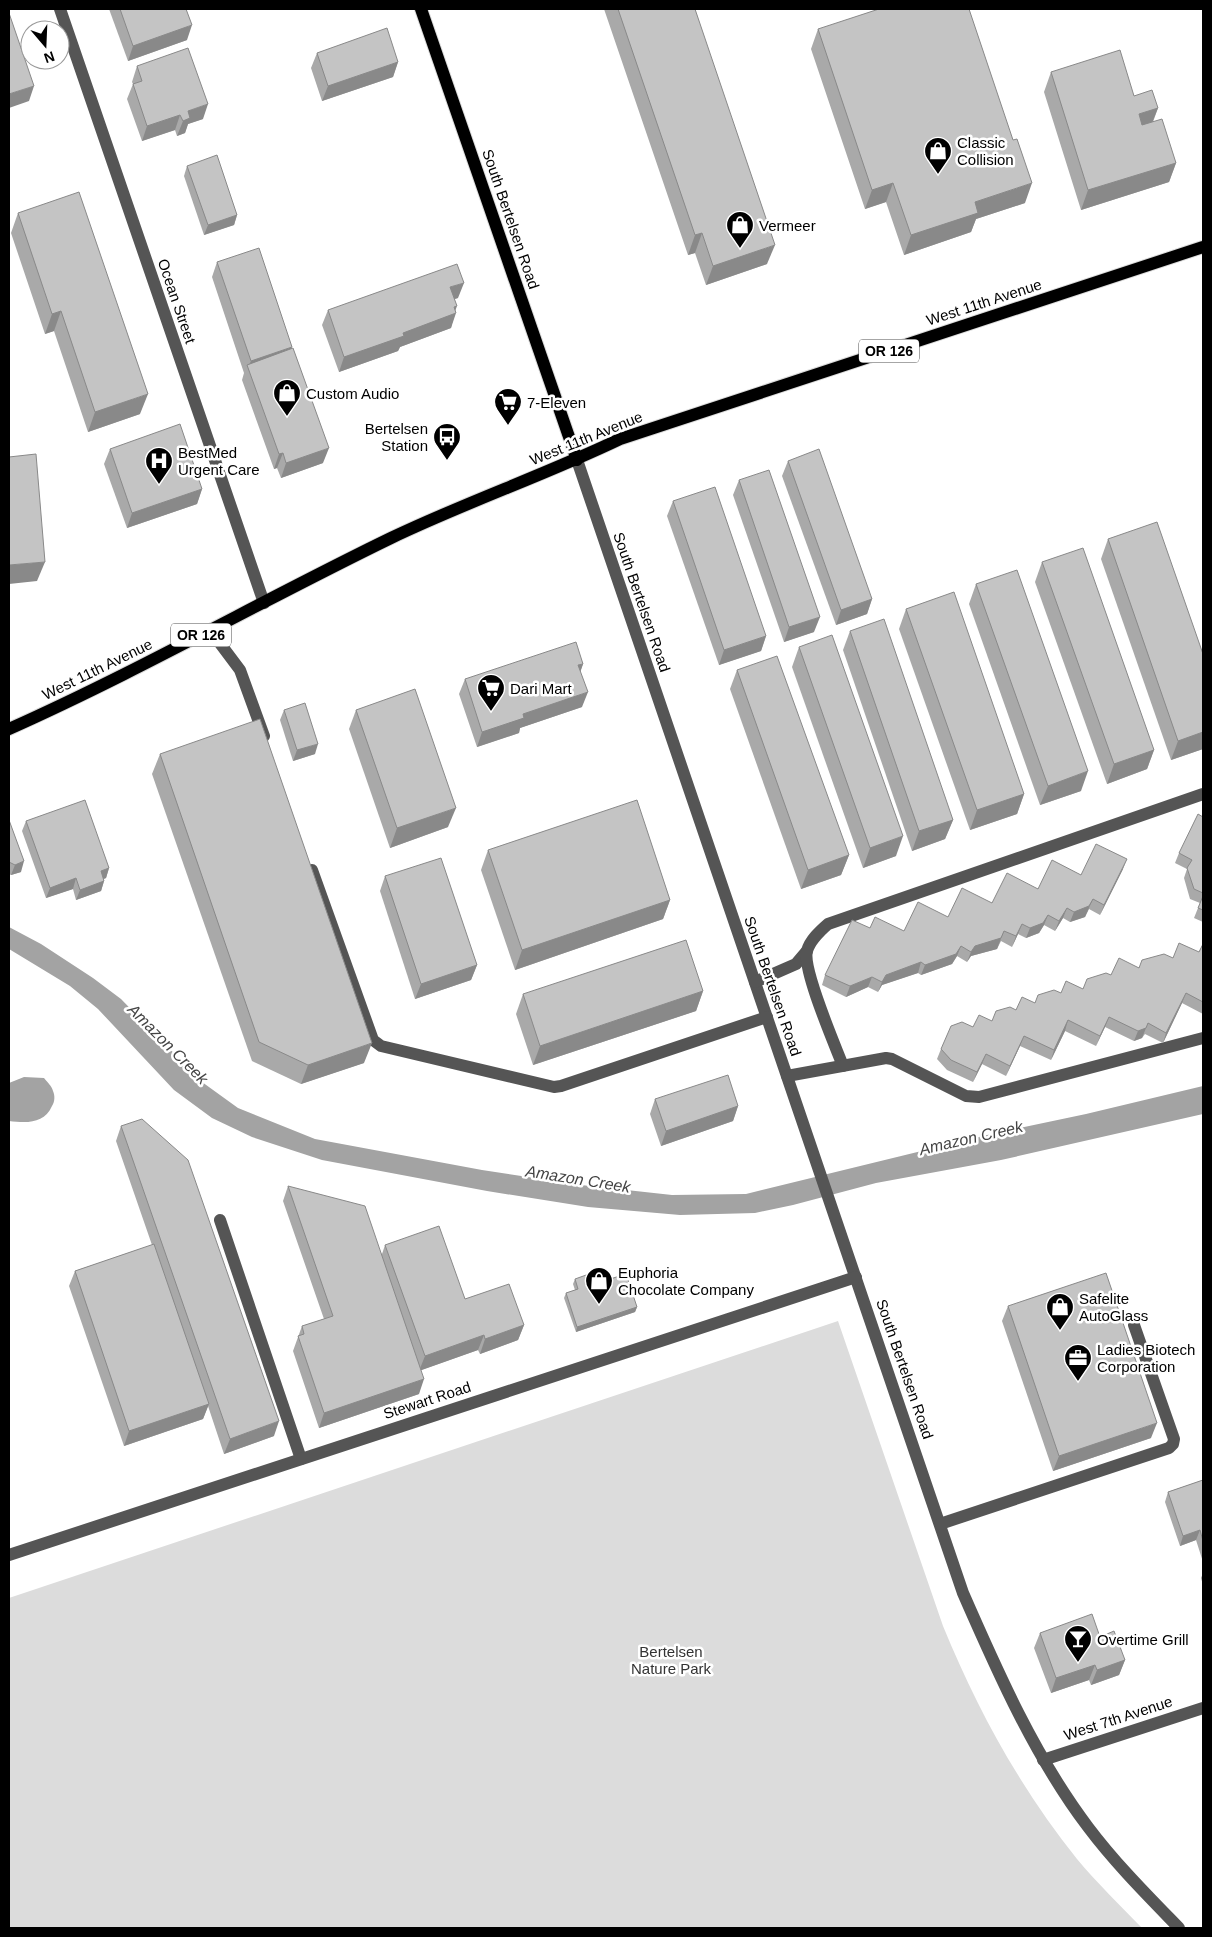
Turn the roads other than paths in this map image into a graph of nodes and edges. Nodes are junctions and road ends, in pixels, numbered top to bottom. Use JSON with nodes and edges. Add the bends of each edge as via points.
{"nodes":[{"id":1,"x":60,"y":9,"type":"edge"},
{"id":2,"x":421,"y":9,"type":"edge"},
{"id":3,"x":1203,"y":247,"type":"edge"},
{"id":4,"x":577,"y":460,"type":"junction"},
{"id":5,"x":264,"y":603,"type":"junction"},
{"id":6,"x":210,"y":630,"type":"junction"},
{"id":7,"x":9,"y":728,"type":"edge"},
{"id":8,"x":266,"y":744,"type":"edge"},
{"id":9,"x":1203,"y":794,"type":"edge"},
{"id":10,"x":306,"y":855,"type":"edge"},
{"id":11,"x":807,"y":951,"type":"junction"},
{"id":12,"x":796,"y":964,"type":"junction"},
{"id":13,"x":808,"y":970,"type":"junction"},
{"id":14,"x":755,"y":982,"type":"junction"},
{"id":15,"x":767,"y":1017,"type":"junction"},
{"id":16,"x":1203,"y":1038,"type":"edge"},
{"id":17,"x":843,"y":1066,"type":"junction"},
{"id":18,"x":787,"y":1076,"type":"junction"},
{"id":19,"x":220,"y":1220,"type":"dead end"},
{"id":20,"x":856,"y":1277,"type":"junction"},
{"id":21,"x":1134,"y":1325,"type":"dead end"},
{"id":22,"x":301,"y":1459,"type":"junction"},
{"id":23,"x":940,"y":1524,"type":"junction"},
{"id":24,"x":9,"y":1555,"type":"edge"},
{"id":25,"x":1203,"y":1708,"type":"edge"},
{"id":26,"x":1043,"y":1760,"type":"junction"},
{"id":27,"x":1179,"y":1928,"type":"edge"}],
"edges":[{"from":1,"to":5,"type":"street","name":"Ocean Street"},
{"from":2,"to":4,"type":"main road","name":"South Bertelsen Road"},
{"from":3,"to":4,"type":"main road","name":"West 11th Avenue","number":"OR 126","via":[[620,439]]},
{"from":4,"to":5,"type":"main road","name":"West 11th Avenue","number":"OR 126","via":[[430,520]]},
{"from":4,"to":14,"type":"street","name":"South Bertelsen Road"},
{"from":5,"to":6,"type":"main road","name":"West 11th Avenue","number":"OR 126"},
{"from":6,"to":7,"type":"main road","name":"West 11th Avenue","number":"OR 126"},
{"from":6,"to":8,"type":"street","via":[[240,670]]},
{"from":9,"to":11,"type":"street","via":[[828,924],[817,934]]},
{"from":10,"to":15,"type":"street","via":[[373,1040],[381,1046],[554,1087]]},
{"from":11,"to":12,"type":"street"},
{"from":11,"to":13,"type":"street"},
{"from":12,"to":13,"type":"street"},
{"from":12,"to":14,"type":"street"},
{"from":13,"to":17,"type":"street"},
{"from":14,"to":15,"type":"street","name":"South Bertelsen Road"},
{"from":15,"to":18,"type":"street","name":"South Bertelsen Road"},
{"from":16,"to":17,"type":"street","via":[[979,1097],[966,1096],[892,1059]]},
{"from":17,"to":18,"type":"street"},
{"from":18,"to":20,"type":"street","name":"South Bertelsen Road"},
{"from":19,"to":22,"type":"street"},
{"from":20,"to":22,"type":"street","name":"Stewart Road"},
{"from":20,"to":23,"type":"street","name":"South Bertelsen Road"},
{"from":21,"to":23,"type":"street","via":[[1174,1439],[1173,1444]]},
{"from":22,"to":24,"type":"street","name":"Stewart Road"},
{"from":23,"to":26,"type":"street","name":"South Bertelsen Road","via":[[963,1593],[1000,1678]]},
{"from":25,"to":26,"type":"street","name":"West 7th Avenue"},
{"from":26,"to":27,"type":"street","name":"South Bertelsen Road","via":[[1087,1827]]}]}
